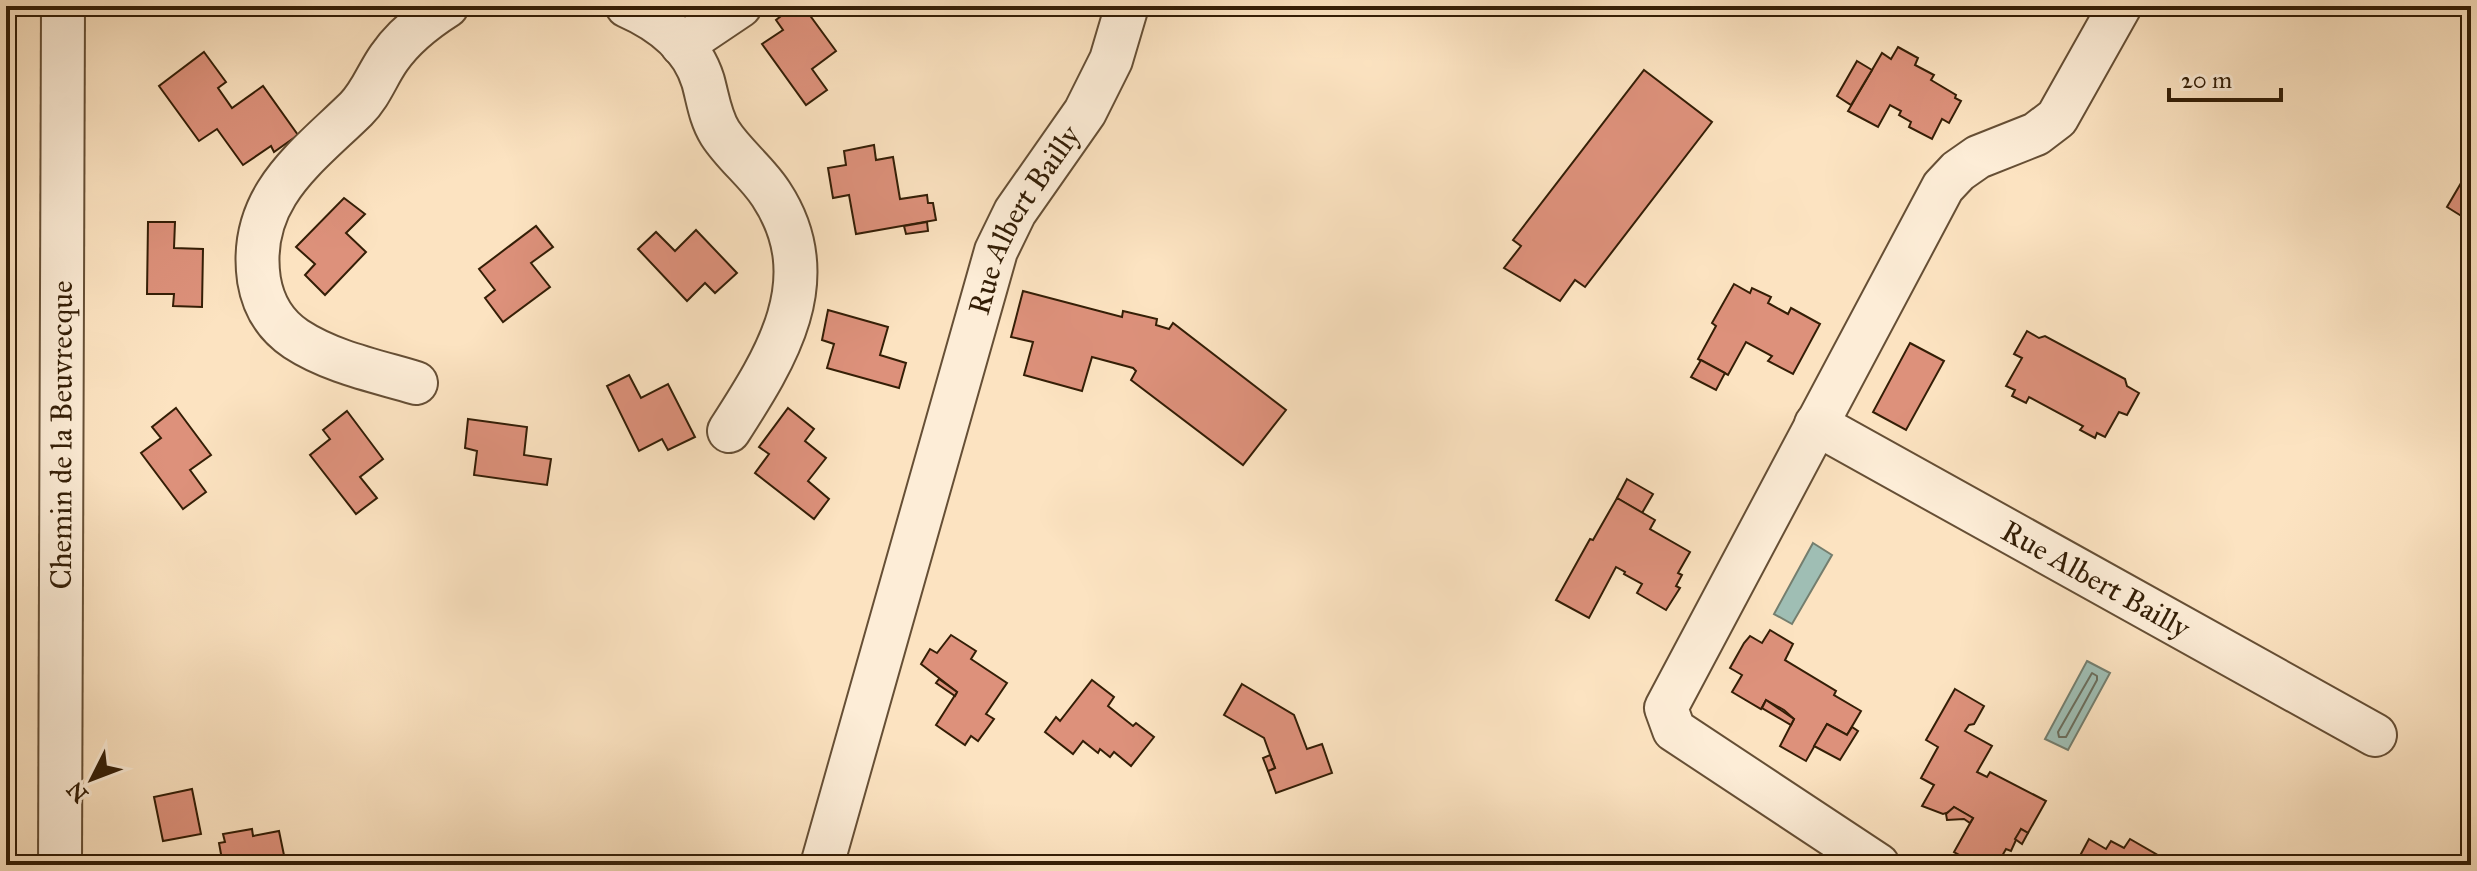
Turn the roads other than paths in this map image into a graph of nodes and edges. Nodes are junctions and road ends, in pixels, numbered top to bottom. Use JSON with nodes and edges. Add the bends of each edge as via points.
{"nodes":[{"id":1,"x":63,"y":6,"type":"edge"},
{"id":2,"x":627,"y":6,"type":"edge"},
{"id":3,"x":740,"y":6,"type":"edge"},
{"id":4,"x":1127,"y":6,"type":"edge"},
{"id":5,"x":2120,"y":6,"type":"edge"},
{"id":6,"x":433,"y":9,"type":"edge"},
{"id":7,"x":682,"y":45,"type":"junction"},
{"id":8,"x":416,"y":383,"type":"dead end"},
{"id":9,"x":1816,"y":424,"type":"junction"},
{"id":10,"x":729,"y":431,"type":"dead end"},
{"id":11,"x":2375,"y":735,"type":"dead end"},
{"id":12,"x":60,"y":865,"type":"edge"},
{"id":13,"x":822,"y":865,"type":"edge"},
{"id":14,"x":1878,"y":865,"type":"edge"}],
"edges":[{"from":1,"to":12,"type":"street","name":"Chemin de la Beuvrecque"},
{"from":2,"to":7,"type":"street","via":[[655,20]]},
{"from":3,"to":7,"type":"street"},
{"from":4,"to":13,"type":"street","name":"Rue Albert Bailly","via":[[1111,60],[1085,112],[1015,212],[996,251]]},
{"from":5,"to":9,"type":"street","via":[[2057,118],[2036,134],[1978,157],[1943,187]]},
{"from":6,"to":8,"type":"street","via":[[398,47],[356,109],[308,152],[281,186],[263,223],[258,259],[266,305],[295,339],[331,357]]},
{"from":7,"to":10,"type":"street","via":[[698,68],[720,134],[785,218],[795,264],[785,332]]},
{"from":9,"to":11,"type":"street","name":"Rue Albert Bailly"},
{"from":9,"to":14,"type":"street","via":[[1666,708],[1674,730]]}]}
